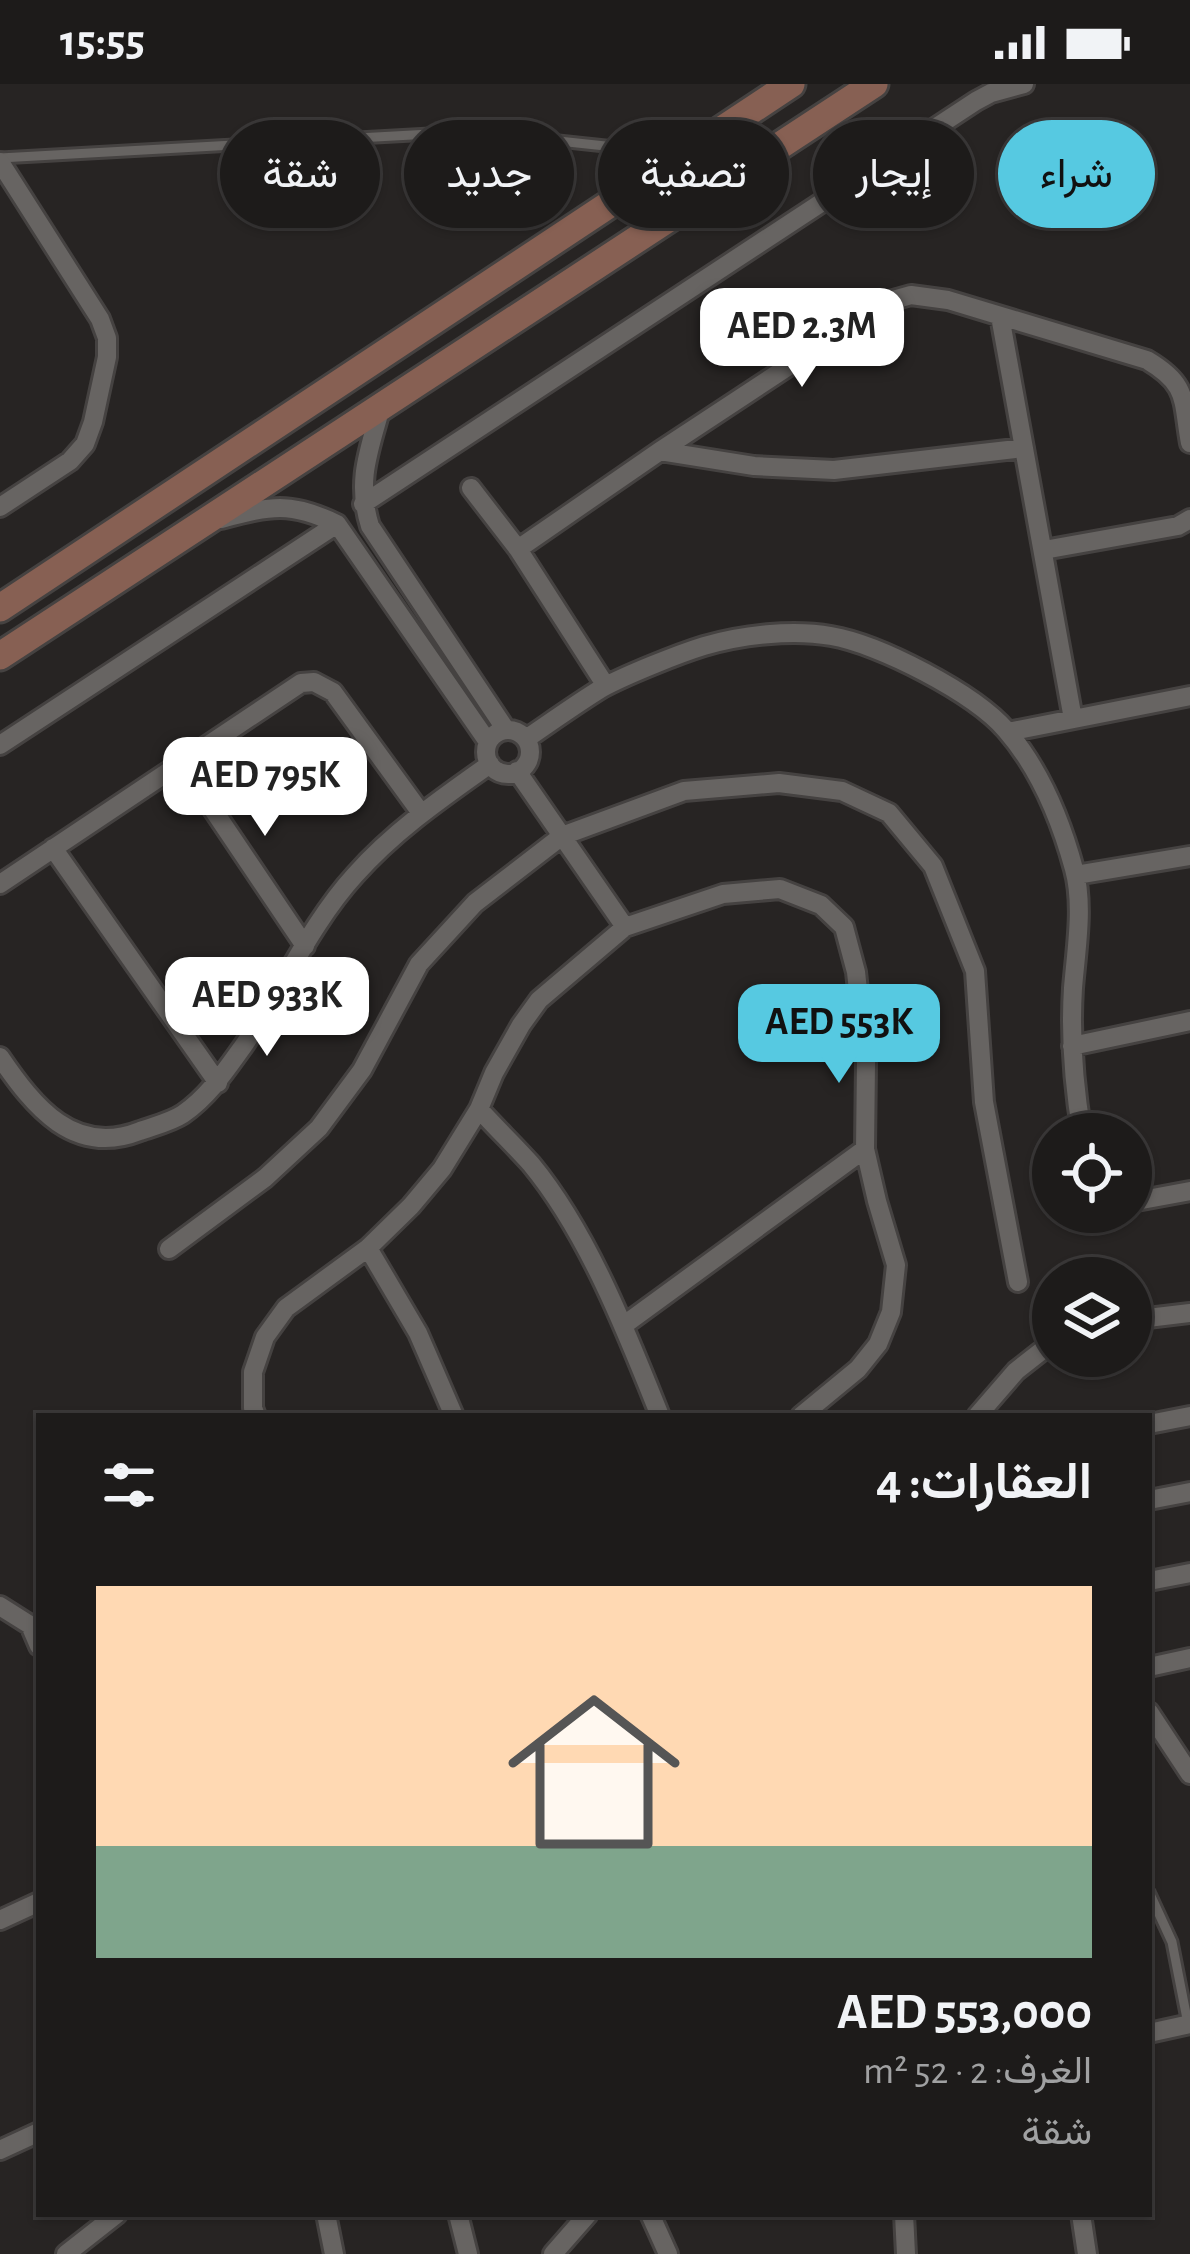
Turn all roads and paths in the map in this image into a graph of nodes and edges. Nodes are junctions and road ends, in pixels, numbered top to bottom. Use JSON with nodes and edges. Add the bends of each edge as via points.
{"nodes":[{"id":1,"x":791,"y":84,"type":"edge"},
{"id":2,"x":874,"y":84,"type":"edge"},
{"id":3,"x":1024,"y":84,"type":"edge"},
{"id":4,"x":737,"y":120,"type":"edge"},
{"id":5,"x":598,"y":145,"type":"edge"},
{"id":6,"x":0,"y":160,"type":"edge"},
{"id":7,"x":598,"y":212,"type":"edge"},
{"id":8,"x":1000,"y":316,"type":"junction"},
{"id":9,"x":382,"y":405,"type":"junction"},
{"id":10,"x":1190,"y":443,"type":"edge"},
{"id":11,"x":1024,"y":448,"type":"junction"},
{"id":12,"x":660,"y":451,"type":"junction"},
{"id":13,"x":471,"y":488,"type":"dead end"},
{"id":14,"x":3,"y":503,"type":"edge"},
{"id":15,"x":363,"y":504,"type":"junction"},
{"id":16,"x":1190,"y":519,"type":"edge"},
{"id":17,"x":337,"y":524,"type":"junction"},
{"id":18,"x":200,"y":525,"type":"junction"},
{"id":19,"x":518,"y":549,"type":"junction"},
{"id":20,"x":1043,"y":550,"type":"junction"},
{"id":21,"x":0,"y":608,"type":"edge"},
{"id":22,"x":0,"y":656,"type":"edge"},
{"id":23,"x":606,"y":686,"type":"junction"},
{"id":24,"x":1190,"y":696,"type":"edge"},
{"id":25,"x":1073,"y":719,"type":"junction"},
{"id":26,"x":506,"y":730,"type":"junction"},
{"id":27,"x":1008,"y":732,"type":"junction"},
{"id":28,"x":526,"y":739,"type":"junction"},
{"id":29,"x":488,"y":742,"type":"junction"},
{"id":30,"x":0,"y":745,"type":"edge"},
{"id":31,"x":181,"y":762,"type":"junction"},
{"id":32,"x":490,"y":764,"type":"junction"},
{"id":33,"x":518,"y":771,"type":"junction"},
{"id":34,"x":421,"y":813,"type":"junction"},
{"id":35,"x":562,"y":836,"type":"junction"},
{"id":36,"x":53,"y":848,"type":"junction"},
{"id":37,"x":1190,"y":856,"type":"edge"},
{"id":38,"x":1076,"y":874,"type":"junction"},
{"id":39,"x":0,"y":884,"type":"edge"},
{"id":40,"x":625,"y":927,"type":"junction"},
{"id":41,"x":304,"y":946,"type":"junction"},
{"id":42,"x":1190,"y":1022,"type":"edge"},
{"id":43,"x":1072,"y":1046,"type":"junction"},
{"id":44,"x":0,"y":1057,"type":"edge"},
{"id":45,"x":218,"y":1082,"type":"junction"},
{"id":46,"x":478,"y":1109,"type":"junction"},
{"id":47,"x":1080,"y":1113,"type":"edge"},
{"id":48,"x":866,"y":1149,"type":"junction"},
{"id":49,"x":1190,"y":1191,"type":"edge"},
{"id":50,"x":1152,"y":1198,"type":"edge"},
{"id":51,"x":368,"y":1248,"type":"junction"},
{"id":52,"x":169,"y":1249,"type":"dead end"},
{"id":53,"x":1018,"y":1282,"type":"dead end"},
{"id":54,"x":1190,"y":1313,"type":"edge"},
{"id":55,"x":1152,"y":1318,"type":"edge"},
{"id":56,"x":624,"y":1325,"type":"junction"},
{"id":57,"x":1032,"y":1358,"type":"edge"},
{"id":58,"x":255,"y":1413,"type":"edge"},
{"id":59,"x":453,"y":1413,"type":"edge"},
{"id":60,"x":659,"y":1413,"type":"edge"},
{"id":61,"x":805,"y":1413,"type":"edge"},
{"id":62,"x":980,"y":1413,"type":"edge"},
{"id":63,"x":1190,"y":1416,"type":"edge"},
{"id":64,"x":1152,"y":1423,"type":"edge"},
{"id":65,"x":1190,"y":1492,"type":"edge"},
{"id":66,"x":1152,"y":1499,"type":"edge"},
{"id":67,"x":1190,"y":1573,"type":"edge"},
{"id":68,"x":1152,"y":1580,"type":"edge"},
{"id":69,"x":0,"y":1606,"type":"edge"},
{"id":70,"x":36,"y":1639,"type":"edge"},
{"id":71,"x":1190,"y":1658,"type":"edge"},
{"id":72,"x":1152,"y":1666,"type":"edge"},
{"id":73,"x":1152,"y":1715,"type":"edge"},
{"id":74,"x":1180,"y":1742,"type":"edge"},
{"id":75,"x":1190,"y":1774,"type":"edge"},
{"id":76,"x":1152,"y":1899,"type":"edge"},
{"id":77,"x":36,"y":1903,"type":"edge"},
{"id":78,"x":0,"y":1920,"type":"edge"},
{"id":79,"x":1190,"y":2027,"type":"edge"},
{"id":80,"x":1152,"y":2032,"type":"edge"},
{"id":81,"x":36,"y":2133,"type":"edge"},
{"id":82,"x":0,"y":2150,"type":"edge"},
{"id":83,"x":113,"y":2217,"type":"edge"},
{"id":84,"x":327,"y":2217,"type":"edge"},
{"id":85,"x":459,"y":2217,"type":"edge"},
{"id":86,"x":585,"y":2217,"type":"edge"},
{"id":87,"x":651,"y":2217,"type":"edge"},
{"id":88,"x":904,"y":2217,"type":"edge"},
{"id":89,"x":1081,"y":2217,"type":"edge"},
{"id":90,"x":66,"y":2254,"type":"edge"},
{"id":91,"x":334,"y":2254,"type":"edge"},
{"id":92,"x":468,"y":2254,"type":"edge"},
{"id":93,"x":553,"y":2254,"type":"edge"},
{"id":94,"x":668,"y":2254,"type":"edge"},
{"id":95,"x":906,"y":2254,"type":"edge"},
{"id":96,"x":1087,"y":2254,"type":"edge"}],
"edges":[{"from":1,"to":4,"type":"street"},
{"from":2,"to":9,"type":"street"},
{"from":3,"to":15,"type":"street","via":[[976,100]]},
{"from":5,"to":6,"type":"lane","via":[[430,134]]},
{"from":6,"to":14,"type":"street","via":[[100,319],[107,348],[85,444]]},
{"from":7,"to":21,"type":"street"},
{"from":8,"to":10,"type":"street","via":[[1169,373],[1179,385]]},
{"from":8,"to":11,"type":"street"},
{"from":8,"to":12,"type":"street","via":[[911,295],[886,302]]},
{"from":9,"to":15,"type":"street","via":[[363,471]]},
{"from":9,"to":18,"type":"street"},
{"from":11,"to":12,"type":"street","via":[[834,470]]},
{"from":11,"to":20,"type":"street"},
{"from":12,"to":19,"type":"street"},
{"from":13,"to":19,"type":"street"},
{"from":15,"to":26,"type":"street"},
{"from":16,"to":20,"type":"street"},
{"from":17,"to":18,"type":"street","via":[[280,507]]},
{"from":17,"to":29,"type":"street"},
{"from":17,"to":30,"type":"street"},
{"from":18,"to":22,"type":"street"},
{"from":19,"to":23,"type":"street"},
{"from":20,"to":25,"type":"street"},
{"from":23,"to":27,"type":"street","via":[[705,646],[790,632],[835,636],[950,686]]},
{"from":23,"to":28,"type":"street"},
{"from":24,"to":25,"type":"street"},
{"from":25,"to":27,"type":"street"},
{"from":26,"to":28,"type":"street"},
{"from":26,"to":29,"type":"street"},
{"from":27,"to":38,"type":"street","via":[[1049,797]]},
{"from":28,"to":33,"type":"street","via":[[530,753]]},
{"from":29,"to":32,"type":"street"},
{"from":31,"to":34,"type":"street","via":[[301,682],[314,682],[333,692]]},
{"from":31,"to":36,"type":"street"},
{"from":31,"to":41,"type":"street"},
{"from":32,"to":33,"type":"street"},
{"from":32,"to":34,"type":"street"},
{"from":33,"to":35,"type":"street"},
{"from":34,"to":41,"type":"street","via":[[353,876]]},
{"from":35,"to":40,"type":"street"},
{"from":35,"to":52,"type":"street","via":[[475,903],[419,964],[320,1128]]},
{"from":35,"to":53,"type":"street","via":[[684,791],[779,783],[842,791],[889,813],[933,866],[976,971],[984,1102]]},
{"from":36,"to":39,"type":"street"},
{"from":36,"to":45,"type":"street"},
{"from":37,"to":38,"type":"street"},
{"from":38,"to":43,"type":"street"},
{"from":40,"to":46,"type":"street","via":[[539,1000]]},
{"from":40,"to":48,"type":"street","via":[[723,894],[780,889],[821,905],[844,927],[856,972]]},
{"from":41,"to":45,"type":"street"},
{"from":42,"to":43,"type":"street"},
{"from":43,"to":47,"type":"street"},
{"from":44,"to":45,"type":"street","via":[[46,1115],[95,1139],[125,1137],[182,1115]]},
{"from":46,"to":51,"type":"street","via":[[442,1169]]},
{"from":46,"to":56,"type":"street","via":[[571,1222]]},
{"from":48,"to":56,"type":"street"},
{"from":48,"to":61,"type":"street","via":[[896,1265],[892,1312],[858,1370]]},
{"from":49,"to":50,"type":"street"},
{"from":51,"to":58,"type":"street","via":[[286,1307],[265,1337],[253,1372]]},
{"from":51,"to":59,"type":"street"},
{"from":54,"to":55,"type":"street"},
{"from":56,"to":60,"type":"street"},
{"from":57,"to":62,"type":"street"},
{"from":63,"to":64,"type":"street"},
{"from":65,"to":66,"type":"street"},
{"from":67,"to":68,"type":"street"},
{"from":69,"to":70,"type":"street","via":[[30,1625]]},
{"from":71,"to":72,"type":"street"},
{"from":73,"to":74,"type":"street"},
{"from":74,"to":75,"type":"street"},
{"from":76,"to":79,"type":"lane","via":[[1172,1942]]},
{"from":77,"to":78,"type":"street"},
{"from":79,"to":80,"type":"street"},
{"from":81,"to":82,"type":"street"},
{"from":83,"to":90,"type":"street"},
{"from":84,"to":91,"type":"street"},
{"from":85,"to":92,"type":"street"},
{"from":86,"to":93,"type":"street"},
{"from":87,"to":94,"type":"street"},
{"from":88,"to":95,"type":"street"},
{"from":89,"to":96,"type":"street"}]}
